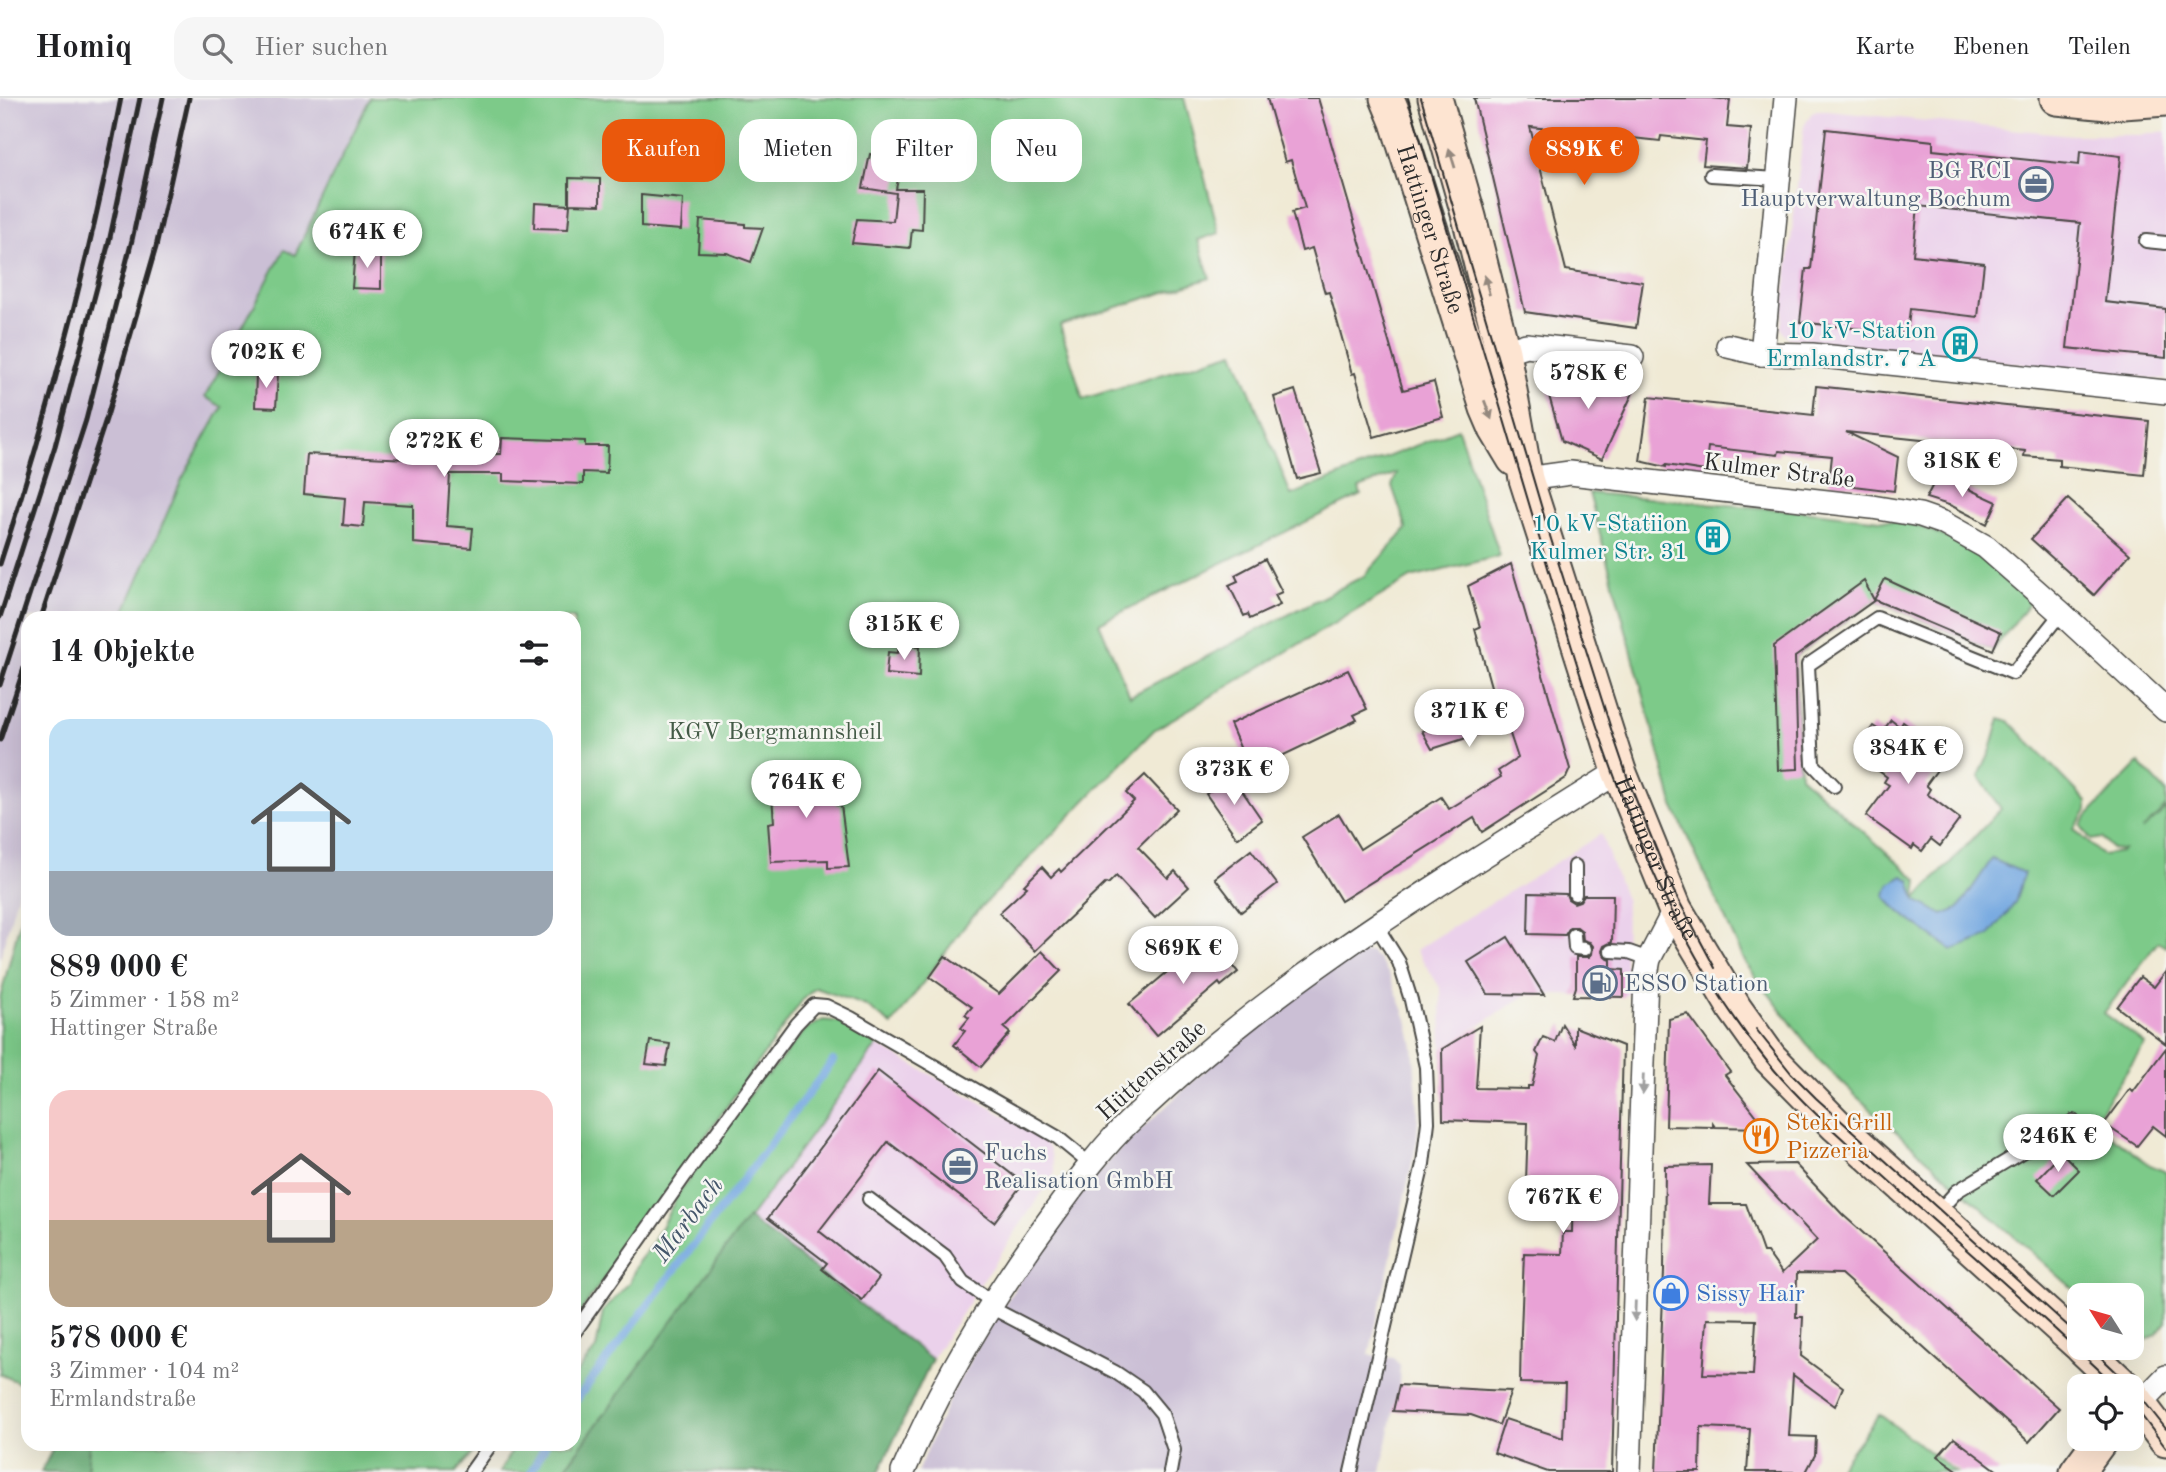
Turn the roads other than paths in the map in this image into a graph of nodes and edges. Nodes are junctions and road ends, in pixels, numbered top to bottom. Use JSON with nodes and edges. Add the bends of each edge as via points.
{"nodes":[{"id":1,"x":1387,"y":98,"type":"edge"},
{"id":2,"x":1435,"y":98,"type":"edge"},
{"id":3,"x":1786,"y":98,"type":"edge"},
{"id":4,"x":2057,"y":98,"type":"edge"},
{"id":5,"x":2166,"y":99,"type":"edge"},
{"id":6,"x":1710,"y":175,"type":"dead end"},
{"id":7,"x":1778,"y":179,"type":"junction"},
{"id":8,"x":2146,"y":241,"type":"dead end"},
{"id":9,"x":2166,"y":243,"type":"edge"},
{"id":10,"x":1728,"y":345,"type":"dead end"},
{"id":11,"x":1503,"y":352,"type":"junction"},
{"id":12,"x":1762,"y":354,"type":"junction"},
{"id":13,"x":1632,"y":357,"type":"dead end"},
{"id":14,"x":1472,"y":362,"type":"junction"},
{"id":15,"x":2166,"y":392,"type":"edge"},
{"id":16,"x":1526,"y":479,"type":"junction"},
{"id":17,"x":2061,"y":613,"type":"junction"},
{"id":18,"x":2166,"y":710,"type":"edge"},
{"id":19,"x":1619,"y":771,"type":"junction"},
{"id":20,"x":1833,"y":786,"type":"dead end"},
{"id":21,"x":1575,"y":866,"type":"dead end"},
{"id":22,"x":1575,"y":894,"type":"dead end"},
{"id":23,"x":1675,"y":909,"type":"junction"},
{"id":24,"x":1376,"y":925,"type":"junction"},
{"id":25,"x":1574,"y":935,"type":"dead end"},
{"id":26,"x":1585,"y":949,"type":"dead end"},
{"id":27,"x":1611,"y":951,"type":"dead end"},
{"id":28,"x":1649,"y":959,"type":"junction"},
{"id":29,"x":2073,"y":1121,"type":"dead end"},
{"id":30,"x":1090,"y":1164,"type":"junction"},
{"id":31,"x":869,"y":1199,"type":"dead end"},
{"id":32,"x":1936,"y":1214,"type":"junction"},
{"id":33,"x":991,"y":1305,"type":"junction"},
{"id":34,"x":581,"y":1323,"type":"edge"},
{"id":35,"x":2067,"y":1333,"type":"edge"},
{"id":36,"x":2094,"y":1360,"type":"edge"},
{"id":37,"x":2107,"y":1374,"type":"edge"},
{"id":38,"x":2166,"y":1377,"type":"edge"},
{"id":39,"x":2144,"y":1391,"type":"edge"},
{"id":40,"x":2144,"y":1414,"type":"edge"},
{"id":41,"x":2166,"y":1440,"type":"edge"},
{"id":42,"x":486,"y":1451,"type":"edge"},
{"id":43,"x":2092,"y":1451,"type":"edge"},
{"id":44,"x":471,"y":1472,"type":"edge"},
{"id":45,"x":903,"y":1472,"type":"edge"},
{"id":46,"x":1170,"y":1472,"type":"edge"},
{"id":47,"x":1351,"y":1472,"type":"edge"},
{"id":48,"x":1629,"y":1472,"type":"edge"},
{"id":49,"x":2077,"y":1472,"type":"edge"}],
"edges":[{"from":1,"to":14,"type":"main road","name":"Hattinger Straße"},
{"from":11,"to":2,"type":"main road","name":"Hattinger Straße","one_way":true},
{"from":3,"to":7,"type":"street"},
{"from":4,"to":5,"type":"main road","via":[[2108,103]]},
{"from":6,"to":7,"type":"lane"},
{"from":7,"to":12,"type":"street"},
{"from":8,"to":9,"type":"lane"},
{"from":10,"to":12,"type":"street"},
{"from":11,"to":13,"type":"street","via":[[1526,345]]},
{"from":11,"to":14,"type":"main road"},
{"from":11,"to":16,"type":"main road","name":"Hattinger Straße"},
{"from":12,"to":15,"type":"street","via":[[1812,355]]},
{"from":14,"to":16,"type":"main road","name":"Hattinger Straße","one_way":true,"via":[[1496,429]]},
{"from":16,"to":17,"type":"street","name":"Kulmer Straße","via":[[1570,473],[1920,515],[1986,547]]},
{"from":16,"to":19,"type":"main road","name":"Hattinger Straße"},
{"from":17,"to":18,"type":"street","name":"Kulmer Straße"},
{"from":17,"to":20,"type":"lane","via":[[2013,673],[1877,618],[1808,664],[1813,764]]},
{"from":19,"to":23,"type":"main road","name":"Hattinger Straße"},
{"from":19,"to":24,"type":"street","name":"Hüttenstraße"},
{"from":21,"to":22,"type":"lane"},
{"from":23,"to":28,"type":"street"},
{"from":23,"to":32,"type":"main road","name":"Hattinger Straße","via":[[1770,1058],[1834,1124]]},
{"from":24,"to":30,"type":"street","name":"Hüttenstraße","via":[[1218,1044],[1132,1119]]},
{"from":24,"to":47,"type":"lane","via":[[1399,962],[1411,1000],[1426,1067],[1428,1122],[1423,1164]]},
{"from":25,"to":26,"type":"lane","via":[[1575,948]]},
{"from":27,"to":28,"type":"lane"},
{"from":28,"to":48,"type":"street","one_way":true},
{"from":29,"to":32,"type":"lane","via":[[1957,1191]]},
{"from":30,"to":33,"type":"street","name":"Hüttenstraße"},
{"from":30,"to":34,"type":"lane","via":[[1058,1137],[851,1018],[814,1004]]},
{"from":31,"to":33,"type":"lane","via":[[945,1256],[963,1282]]},
{"from":32,"to":35,"type":"main road","name":"Hattinger Straße"},
{"from":33,"to":45,"type":"street","name":"Hüttenstraße"},
{"from":33,"to":46,"type":"lane","via":[[1143,1391],[1162,1414],[1174,1450]]},
{"from":36,"to":37,"type":"main road","name":"Hattinger Straße"},
{"from":38,"to":39,"type":"street"},
{"from":40,"to":41,"type":"main road","name":"Hattinger Straße"},
{"from":42,"to":44,"type":"lane"},
{"from":43,"to":49,"type":"main road"}]}
